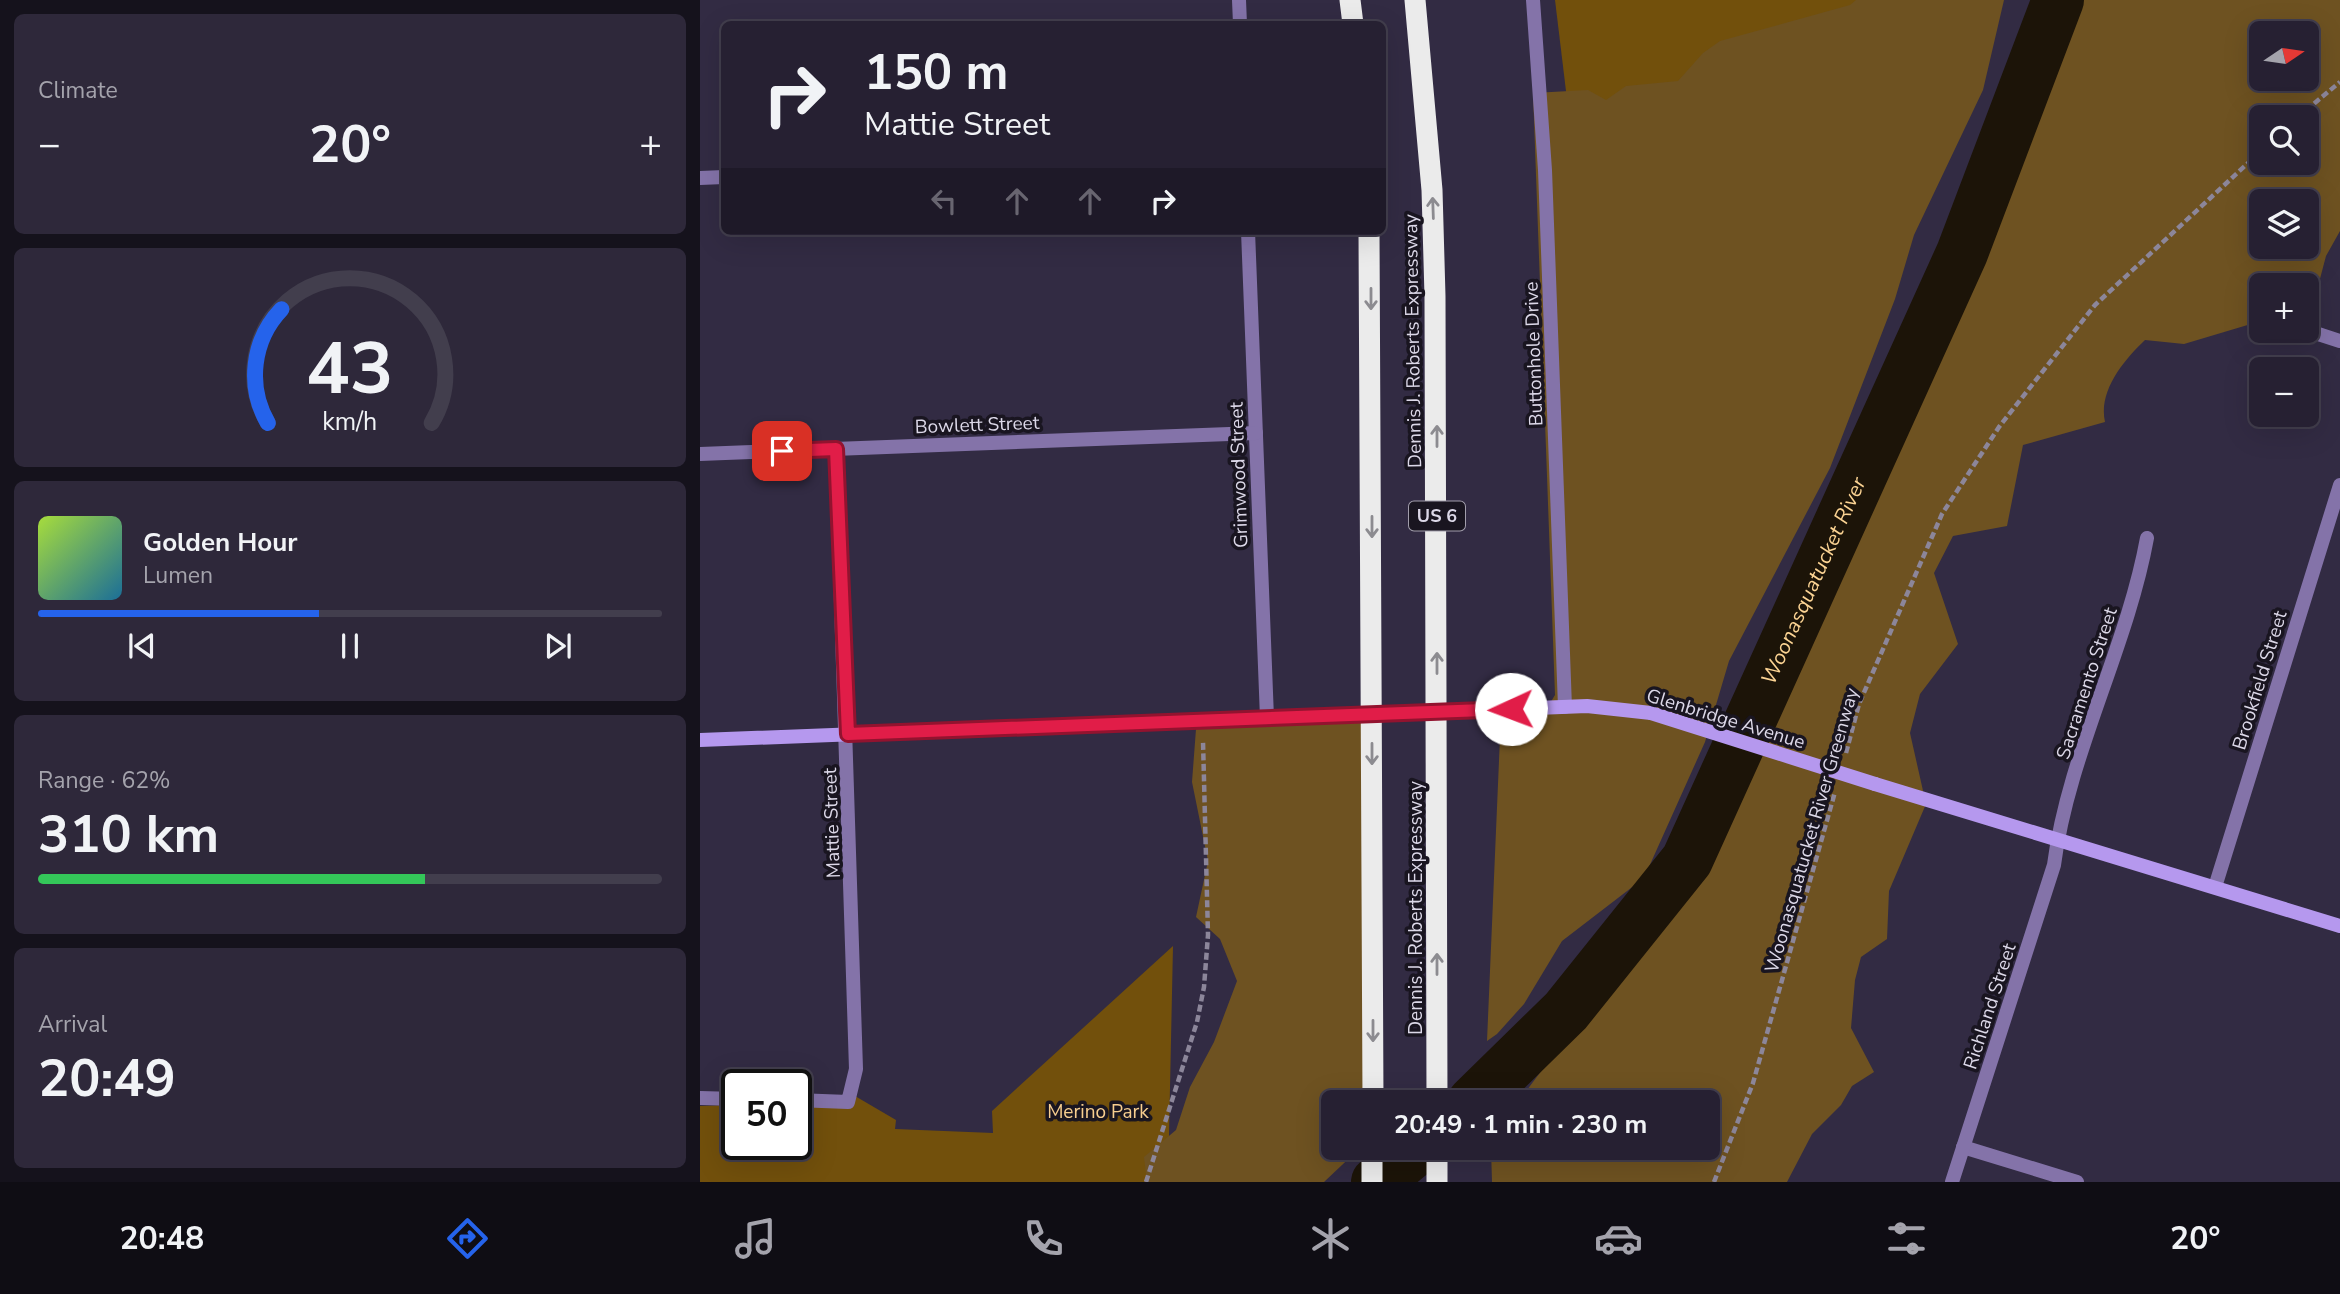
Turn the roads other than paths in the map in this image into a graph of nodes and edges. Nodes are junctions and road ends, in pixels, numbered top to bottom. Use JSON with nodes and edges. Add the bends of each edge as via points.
{"nodes":[{"id":1,"x":1240,"y":0,"type":"edge"},
{"id":2,"x":1350,"y":0,"type":"edge"},
{"id":3,"x":1415,"y":0,"type":"edge"},
{"id":4,"x":1533,"y":0,"type":"edge"},
{"id":5,"x":1240,"y":21,"type":"edge"},
{"id":6,"x":1353,"y":21,"type":"edge"},
{"id":7,"x":721,"y":177,"type":"edge"},
{"id":8,"x":700,"y":178,"type":"edge"},
{"id":9,"x":1248,"y":235,"type":"edge"},
{"id":10,"x":1369,"y":235,"type":"edge"},
{"id":11,"x":2319,"y":334,"type":"edge"},
{"id":12,"x":2340,"y":341,"type":"edge"},
{"id":13,"x":1256,"y":433,"type":"junction"},
{"id":14,"x":836,"y":449,"type":"junction"},
{"id":15,"x":700,"y":454,"type":"edge"},
{"id":16,"x":2340,"y":485,"type":"edge"},
{"id":17,"x":2147,"y":538,"type":"dead end"},
{"id":18,"x":1564,"y":706,"type":"junction"},
{"id":19,"x":1267,"y":718,"type":"junction"},
{"id":20,"x":848,"y":734,"type":"junction"},
{"id":21,"x":700,"y":740,"type":"edge"},
{"id":22,"x":2057,"y":840,"type":"junction"},
{"id":23,"x":2216,"y":887,"type":"junction"},
{"id":24,"x":2340,"y":926,"type":"edge"},
{"id":25,"x":1373,"y":1090,"type":"edge"},
{"id":26,"x":1437,"y":1090,"type":"edge"},
{"id":27,"x":700,"y":1098,"type":"edge"},
{"id":28,"x":721,"y":1099,"type":"edge"},
{"id":29,"x":812,"y":1100,"type":"edge"},
{"id":30,"x":1963,"y":1147,"type":"junction"},
{"id":31,"x":1372,"y":1160,"type":"edge"},
{"id":32,"x":1437,"y":1160,"type":"edge"},
{"id":33,"x":1372,"y":1182,"type":"edge"},
{"id":34,"x":1437,"y":1182,"type":"edge"},
{"id":35,"x":1952,"y":1182,"type":"edge"},
{"id":36,"x":2077,"y":1182,"type":"edge"}],
"edges":[{"from":1,"to":5,"type":"street"},
{"from":2,"to":6,"type":"highway"},
{"from":26,"to":3,"type":"highway","name":"Dennis J. Roberts Expressway","number":"US 6","one_way":true,"via":[[1436,296],[1433,190]]},
{"from":4,"to":18,"type":"street","name":"Buttonhole Drive","via":[[1545,170]]},
{"from":7,"to":8,"type":"street"},
{"from":9,"to":13,"type":"street","name":"Grimwood Street"},
{"from":10,"to":25,"type":"highway","name":"Dennis J. Roberts Expressway","one_way":true},
{"from":11,"to":12,"type":"street"},
{"from":13,"to":14,"type":"street","name":"Bowlett Street"},
{"from":13,"to":19,"type":"street","name":"Grimwood Street"},
{"from":14,"to":15,"type":"street","name":"Bowlett Street"},
{"from":14,"to":20,"type":"street","name":"Mattie Street"},
{"from":16,"to":23,"type":"street","name":"Brookfield Street"},
{"from":17,"to":22,"type":"street","name":"Sacramento Street","via":[[2138,587]]},
{"from":18,"to":19,"type":"main road","name":"Glenbridge Avenue","bridge":true},
{"from":18,"to":22,"type":"main road","name":"Glenbridge Avenue","bridge":true,"via":[[1651,713]]},
{"from":19,"to":20,"type":"main road","name":"Glenbridge Avenue"},
{"from":20,"to":21,"type":"main road","name":"Glenbridge Avenue"},
{"from":20,"to":29,"type":"street","name":"Mattie Street","via":[[856,1069],[848,1102]]},
{"from":22,"to":23,"type":"main road","name":"Glenbridge Avenue"},
{"from":22,"to":30,"type":"street","name":"Richland Street","via":[[2054,865]]},
{"from":23,"to":24,"type":"main road","name":"Glenbridge Avenue"},
{"from":27,"to":28,"type":"street"},
{"from":30,"to":35,"type":"street","name":"Richland Street"},
{"from":30,"to":36,"type":"street"},
{"from":31,"to":33,"type":"highway"},
{"from":32,"to":34,"type":"highway"}]}
